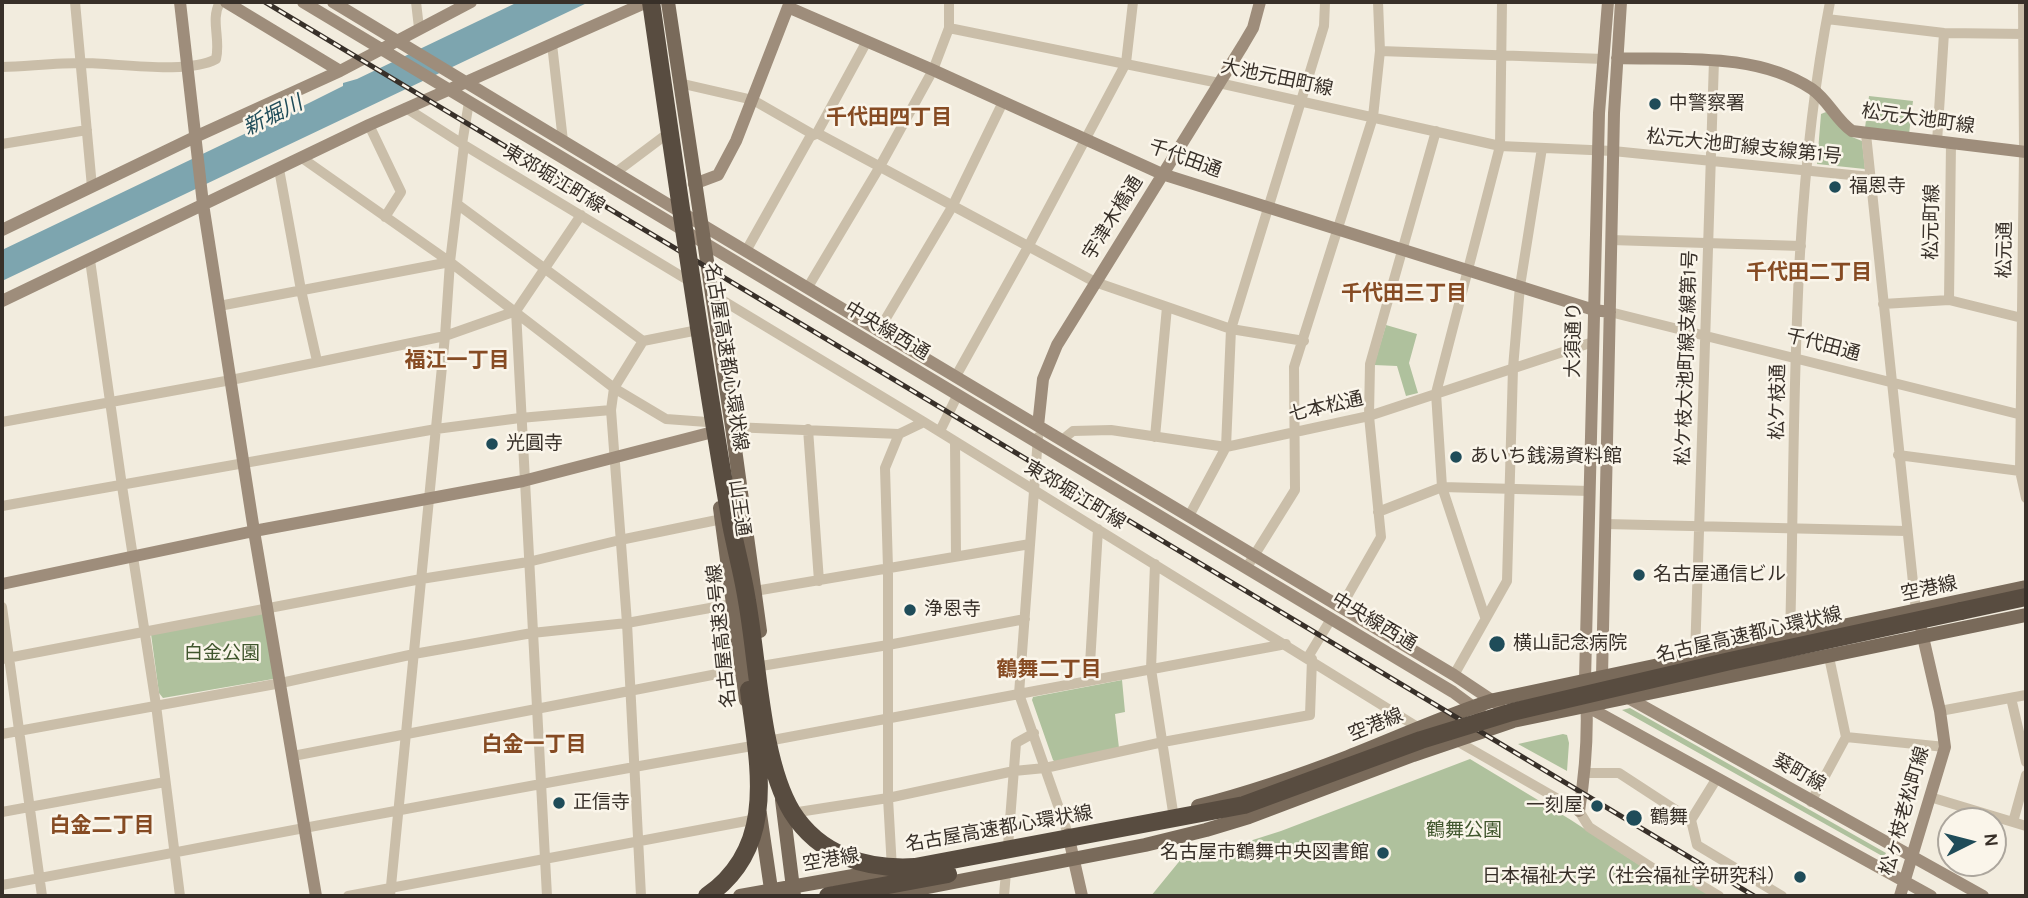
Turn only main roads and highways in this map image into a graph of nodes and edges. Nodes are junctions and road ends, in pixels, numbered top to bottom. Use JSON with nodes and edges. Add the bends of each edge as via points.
{"nodes":[{"id":1,"x":647,"y":2,"type":"edge"},
{"id":2,"x":668,"y":2,"type":"edge"},
{"id":3,"x":727,"y":523,"type":"junction"},
{"id":4,"x":2026,"y":587,"type":"edge"},
{"id":5,"x":2026,"y":597,"type":"edge"},
{"id":6,"x":2026,"y":607,"type":"edge"},
{"id":7,"x":1961,"y":611,"type":"junction"},
{"id":8,"x":2026,"y":615,"type":"edge"},
{"id":9,"x":753,"y":743,"type":"junction"},
{"id":10,"x":1244,"y":805,"type":"junction"},
{"id":11,"x":793,"y":891,"type":"edge"},
{"id":12,"x":772,"y":893,"type":"edge"},
{"id":13,"x":890,"y":895,"type":"edge"},
{"id":14,"x":707,"y":896,"type":"edge"},
{"id":15,"x":740,"y":896,"type":"edge"},
{"id":16,"x":828,"y":896,"type":"edge"}],
"edges":[{"from":1,"to":3,"type":"highway","name":"名古屋高速都心環状線","bridge":true},
{"from":1,"to":3,"type":"main road","name":"山王通","via":[[676,227]]},
{"from":2,"to":11,"type":"main road","name":"山王通","via":[[732,427]]},
{"from":3,"to":9,"type":"highway","name":"名古屋高速3号線","bridge":true},
{"from":3,"to":9,"type":"main road","name":"山王通","via":[[732,604]]},
{"from":3,"to":10,"type":"highway","name":"名古屋高速都心環状線","bridge":true,"via":[[743,573],[777,779],[800,823],[832,851],[873,866],[915,867]]},
{"from":4,"to":11,"type":"main road","name":"空港線","via":[[1494,700],[1241,795]]},
{"from":5,"to":7,"type":"highway","name":"名古屋高速都心環状線"},
{"from":6,"to":7,"type":"highway"},
{"from":7,"to":10,"type":"highway","name":"名古屋高速都心環状線","bridge":true,"via":[[1512,712]]},
{"from":8,"to":13,"type":"main road","name":"空港線","via":[[1513,721],[1238,820],[1144,845]]},
{"from":9,"to":12,"type":"main road","name":"山王通"},
{"from":9,"to":14,"type":"highway","name":"名古屋高速3号線","bridge":true,"via":[[760,784],[755,829],[735,870]]},
{"from":10,"to":16,"type":"highway","bridge":true,"via":[[1163,832]]},
{"from":11,"to":12,"type":"main road","name":"空港線"},
{"from":12,"to":15,"type":"main road","name":"空港線"}]}
